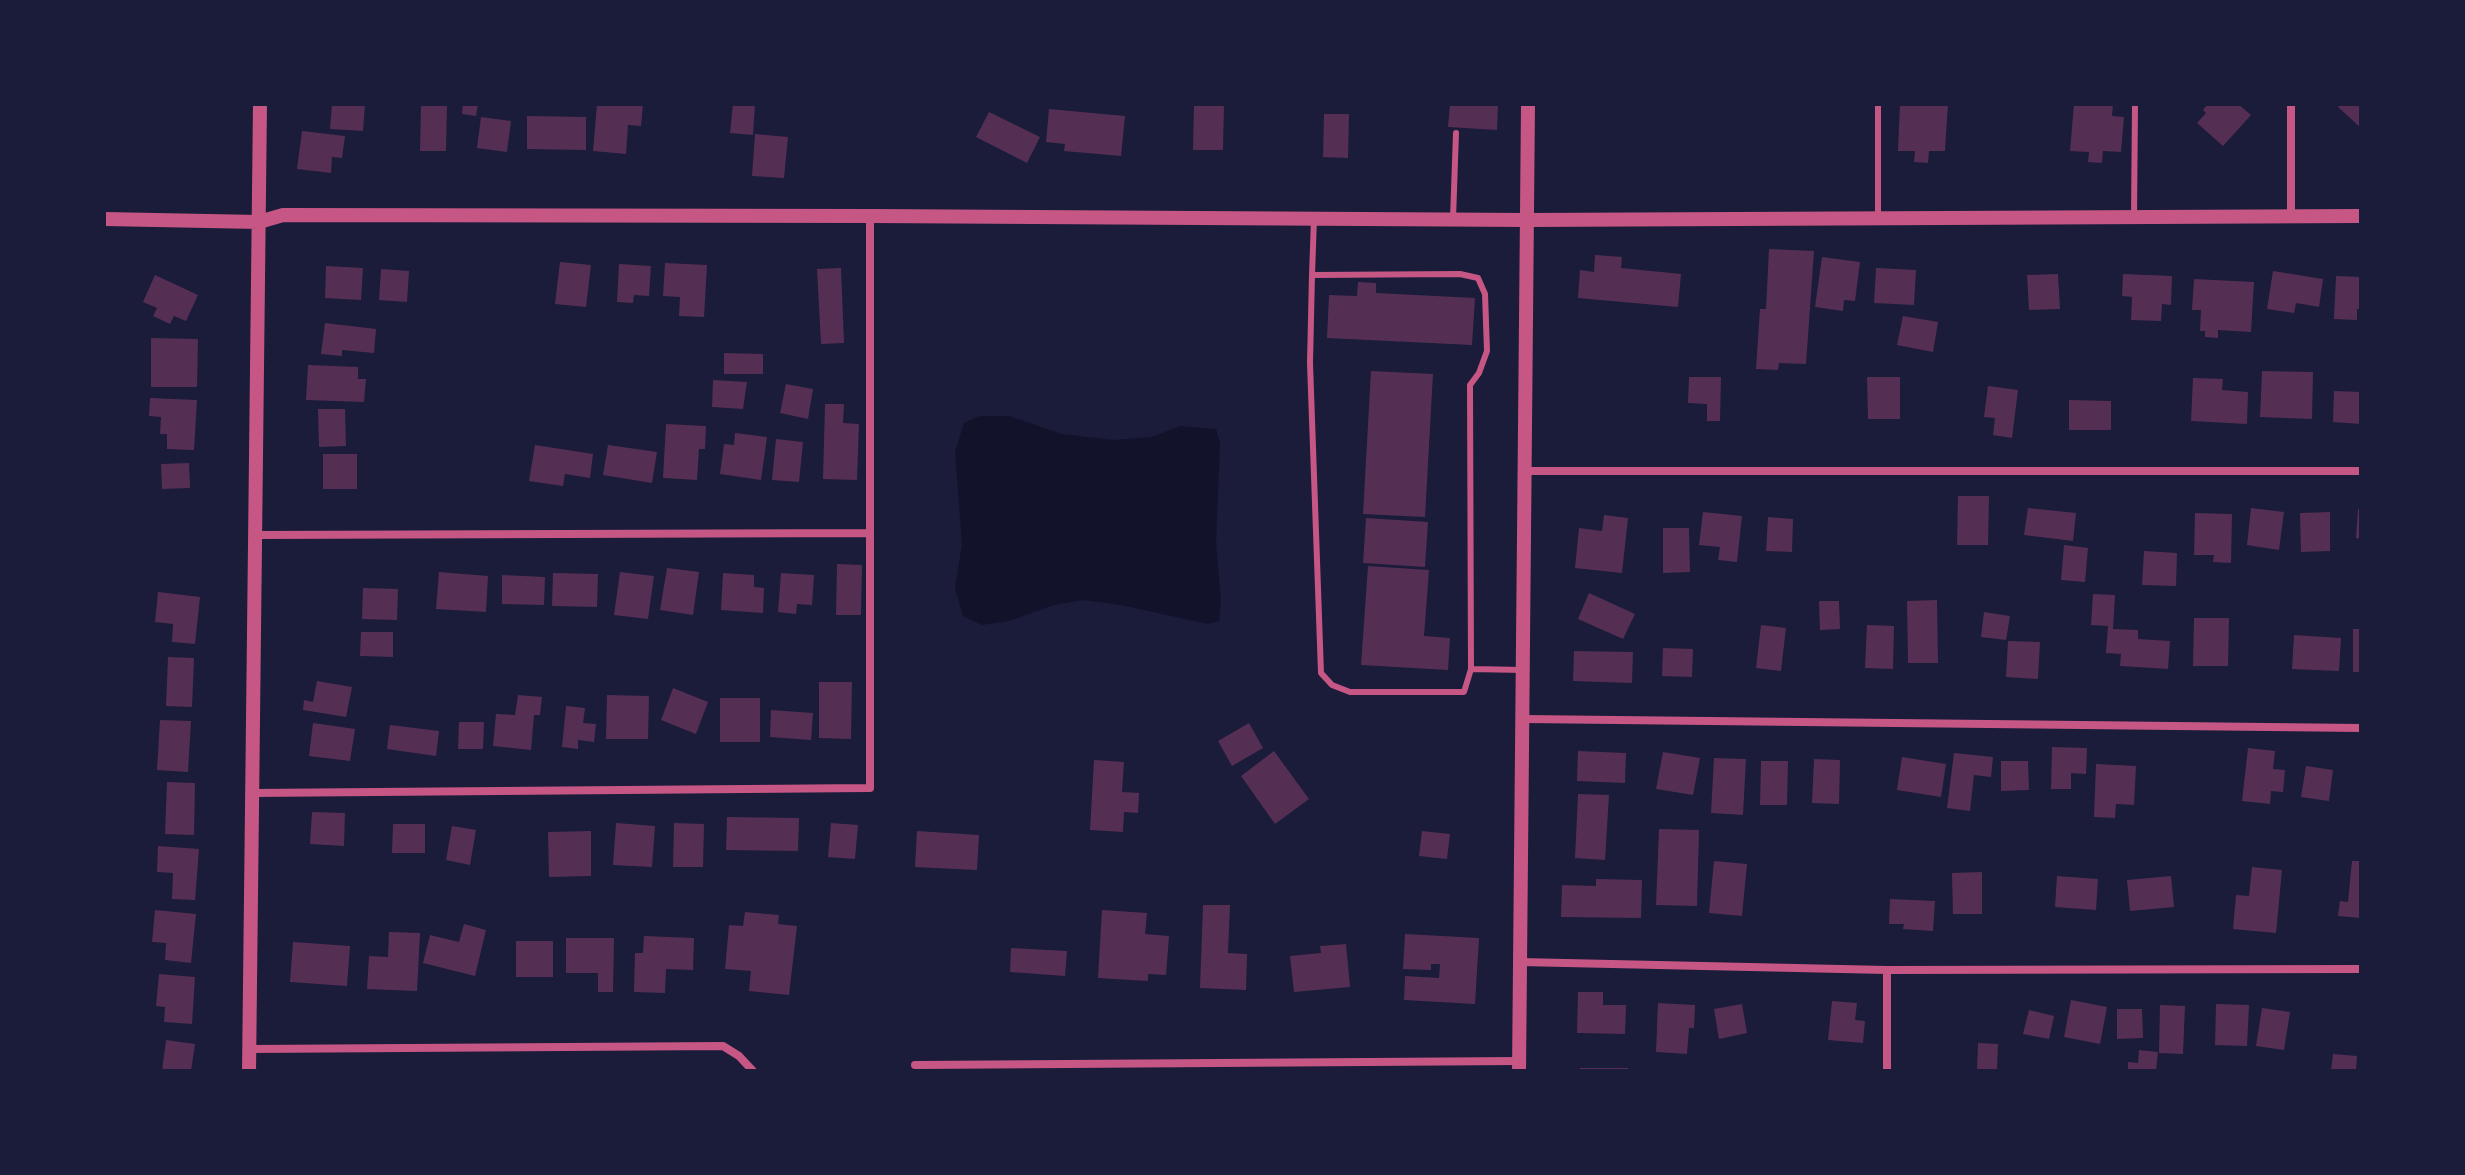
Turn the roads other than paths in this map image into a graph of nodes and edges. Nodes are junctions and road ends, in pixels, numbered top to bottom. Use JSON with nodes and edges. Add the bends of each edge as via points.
{"nodes":[{"id":1,"x":260,"y":104,"type":"edge"},
{"id":2,"x":1528,"y":104,"type":"edge"},
{"id":3,"x":1878,"y":104,"type":"edge"},
{"id":4,"x":2135,"y":104,"type":"edge"},
{"id":5,"x":2291,"y":104,"type":"edge"},
{"id":6,"x":1456,"y":133,"type":"dead end"},
{"id":7,"x":870,"y":216,"type":"junction"},
{"id":8,"x":2291,"y":216,"type":"junction"},
{"id":9,"x":2361,"y":216,"type":"edge"},
{"id":10,"x":2134,"y":217,"type":"junction"},
{"id":11,"x":1314,"y":218,"type":"junction"},
{"id":12,"x":1878,"y":218,"type":"junction"},
{"id":13,"x":104,"y":219,"type":"edge"},
{"id":14,"x":1453,"y":219,"type":"junction"},
{"id":15,"x":1527,"y":220,"type":"junction"},
{"id":16,"x":259,"y":222,"type":"junction"},
{"id":17,"x":1312,"y":275,"type":"junction"},
{"id":18,"x":1524,"y":471,"type":"junction"},
{"id":19,"x":2361,"y":471,"type":"edge"},
{"id":20,"x":870,"y":533,"type":"junction"},
{"id":21,"x":255,"y":535,"type":"junction"},
{"id":22,"x":1471,"y":669,"type":"junction"},
{"id":23,"x":1523,"y":670,"type":"junction"},
{"id":24,"x":1523,"y":719,"type":"junction"},
{"id":25,"x":2361,"y":728,"type":"edge"},
{"id":26,"x":252,"y":793,"type":"junction"},
{"id":27,"x":1520,"y":962,"type":"junction"},
{"id":28,"x":2361,"y":969,"type":"edge"},
{"id":29,"x":1887,"y":970,"type":"junction"},
{"id":30,"x":249,"y":1049,"type":"junction"},
{"id":31,"x":915,"y":1065,"type":"dead end"},
{"id":32,"x":1519,"y":1066,"type":"edge"},
{"id":33,"x":752,"y":1070,"type":"edge"},
{"id":34,"x":249,"y":1071,"type":"edge"},
{"id":35,"x":1887,"y":1071,"type":"edge"}],
"edges":[{"from":1,"to":16,"type":"street"},
{"from":2,"to":15,"type":"street"},
{"from":3,"to":12,"type":"lane"},
{"from":4,"to":10,"type":"lane"},
{"from":5,"to":8,"type":"street"},
{"from":6,"to":14,"type":"lane"},
{"from":7,"to":11,"type":"street"},
{"from":7,"to":16,"type":"street","via":[[283,215]]},
{"from":7,"to":20,"type":"street"},
{"from":8,"to":9,"type":"street"},
{"from":8,"to":10,"type":"street"},
{"from":10,"to":12,"type":"street"},
{"from":11,"to":14,"type":"street"},
{"from":11,"to":17,"type":"lane"},
{"from":12,"to":15,"type":"street"},
{"from":13,"to":16,"type":"street"},
{"from":14,"to":15,"type":"street"},
{"from":15,"to":18,"type":"street"},
{"from":16,"to":21,"type":"street"},
{"from":17,"to":22,"type":"lane","via":[[1460,274],[1478,278],[1485,294],[1487,351],[1470,385]]},
{"from":17,"to":22,"type":"lane","via":[[1321,673],[1332,685],[1350,692],[1464,692]]},
{"from":18,"to":19,"type":"street"},
{"from":18,"to":23,"type":"street"},
{"from":20,"to":21,"type":"street"},
{"from":20,"to":26,"type":"street","via":[[870,788]]},
{"from":21,"to":26,"type":"street"},
{"from":22,"to":23,"type":"lane"},
{"from":23,"to":24,"type":"street"},
{"from":24,"to":25,"type":"street"},
{"from":24,"to":27,"type":"street"},
{"from":26,"to":30,"type":"street"},
{"from":27,"to":29,"type":"street"},
{"from":27,"to":32,"type":"street"},
{"from":28,"to":29,"type":"street"},
{"from":29,"to":35,"type":"street"},
{"from":30,"to":33,"type":"street","via":[[723,1046]]},
{"from":30,"to":34,"type":"street"},
{"from":31,"to":32,"type":"street"}]}
